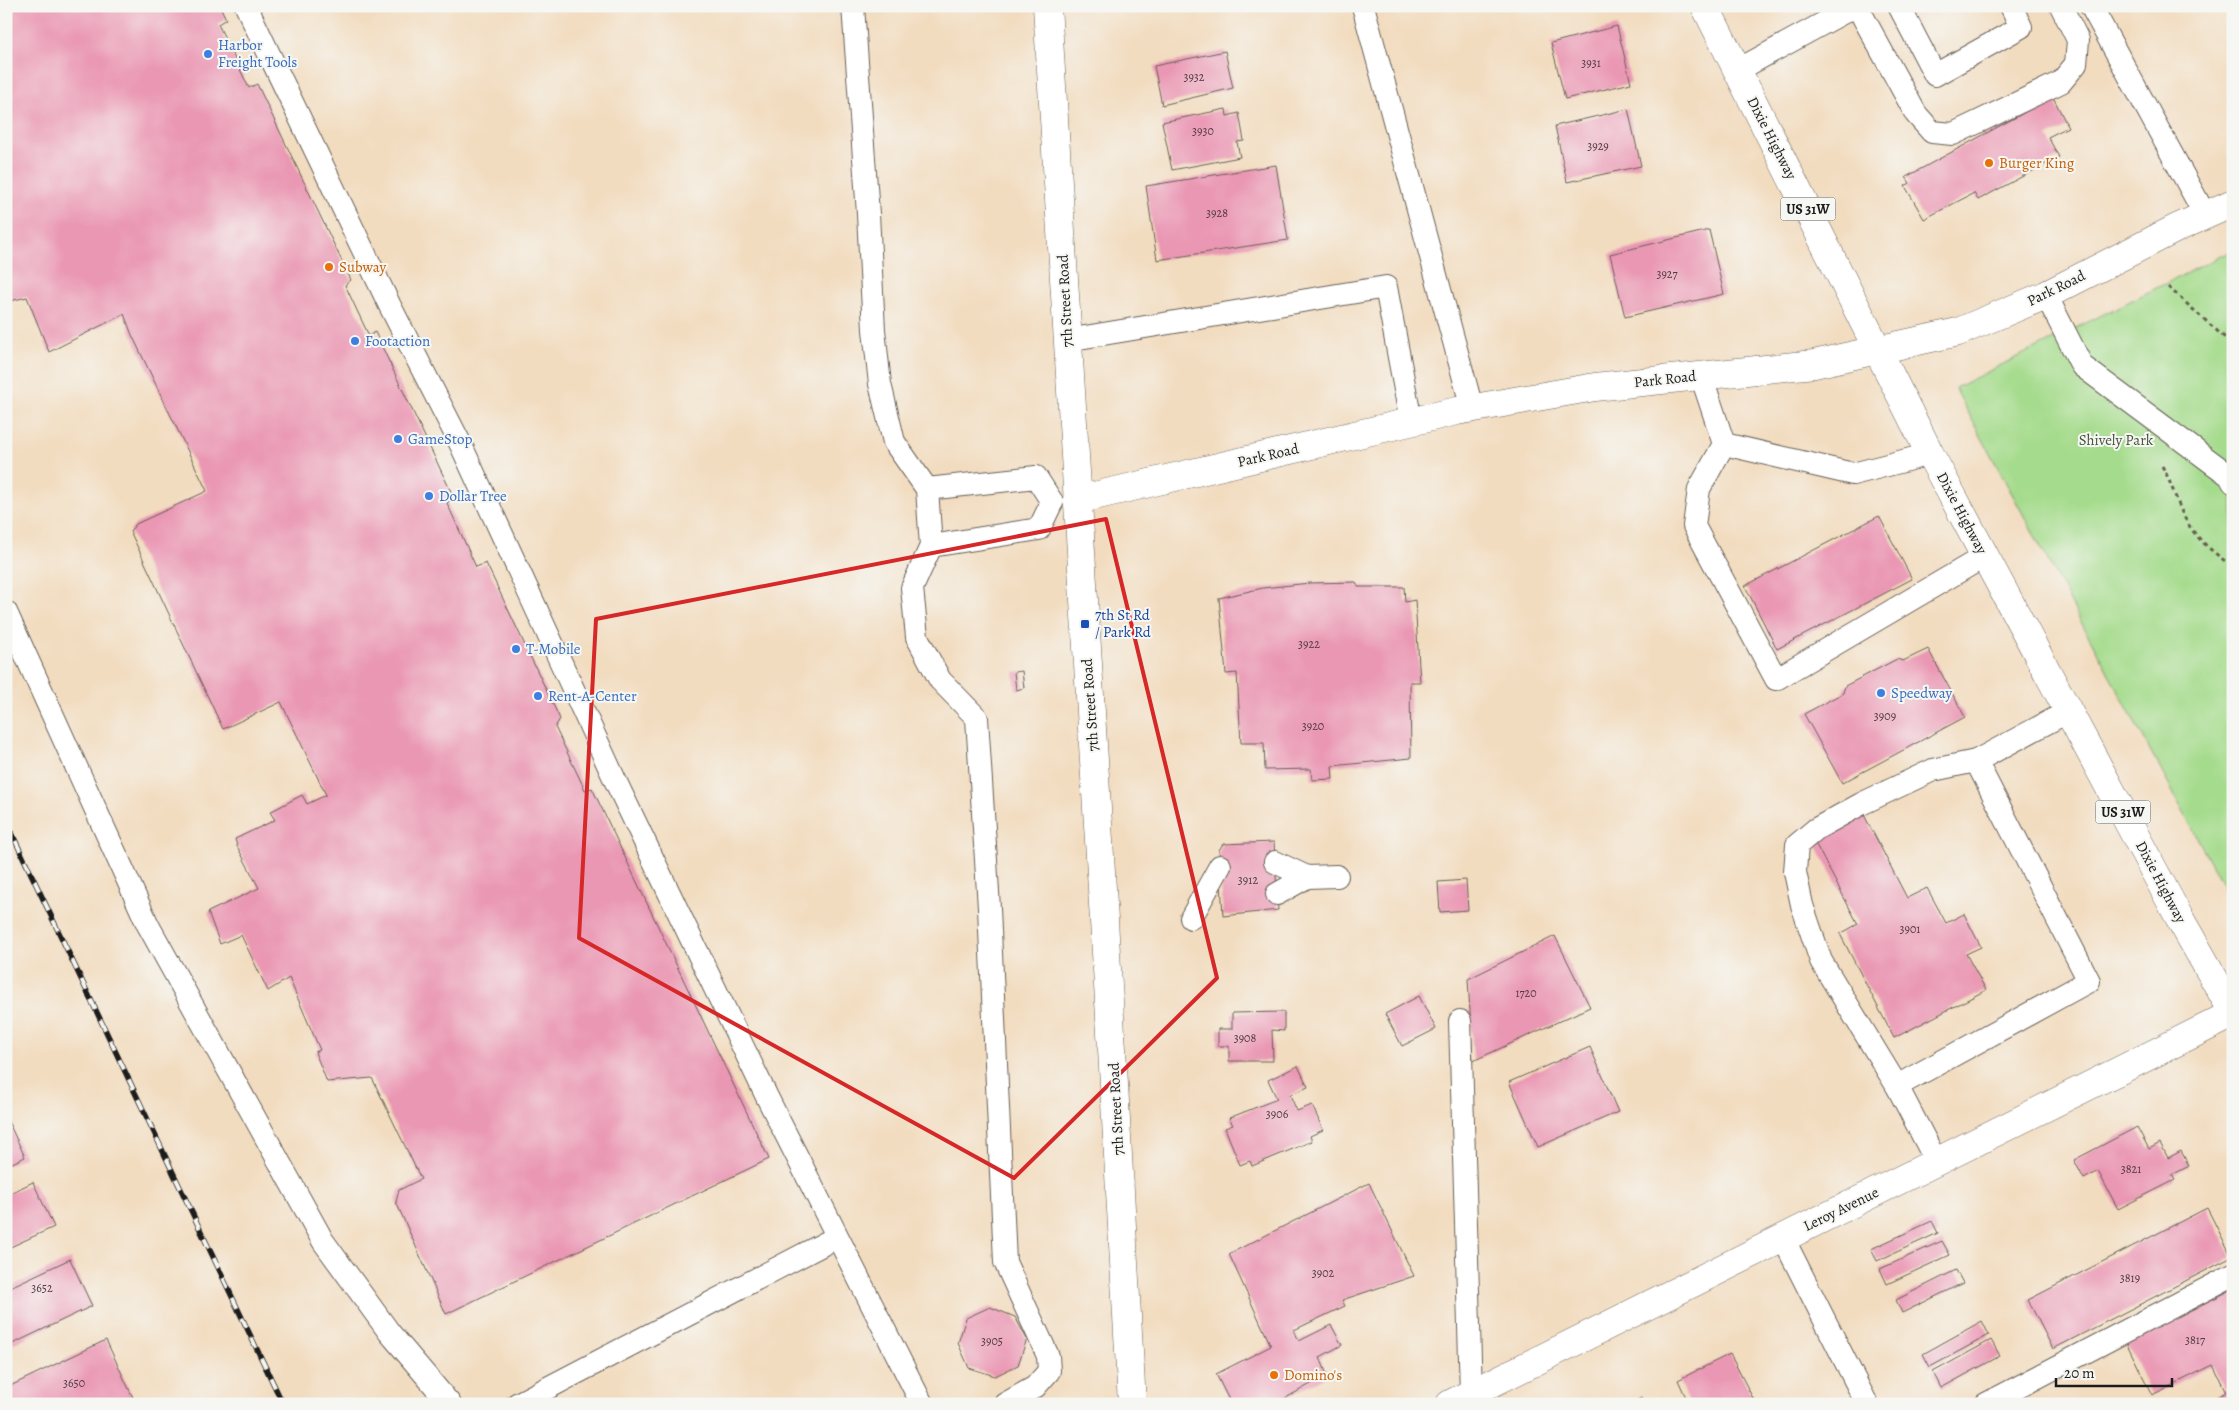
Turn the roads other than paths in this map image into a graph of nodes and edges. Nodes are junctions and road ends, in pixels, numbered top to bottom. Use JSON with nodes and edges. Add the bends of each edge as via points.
{"nodes":[{"id":1,"x":246,"y":6,"type":"edge"},
{"id":2,"x":853,"y":6,"type":"edge"},
{"id":3,"x":1047,"y":6,"type":"edge"},
{"id":4,"x":1705,"y":6,"type":"edge"},
{"id":5,"x":1856,"y":6,"type":"edge"},
{"id":6,"x":1899,"y":6,"type":"edge"},
{"id":7,"x":2011,"y":6,"type":"edge"},
{"id":8,"x":2061,"y":6,"type":"edge"},
{"id":9,"x":2091,"y":6,"type":"edge"},
{"id":10,"x":1369,"y":7,"type":"edge"},
{"id":11,"x":1738,"y":70,"type":"junction"},
{"id":12,"x":2233,"y":203,"type":"edge"},
{"id":13,"x":2205,"y":215,"type":"junction"},
{"id":14,"x":2046,"y":295,"type":"junction"},
{"id":15,"x":1067,"y":340,"type":"junction"},
{"id":16,"x":1877,"y":349,"type":"junction"},
{"id":17,"x":1702,"y":375,"type":"junction"},
{"id":18,"x":1472,"y":408,"type":"junction"},
{"id":19,"x":1411,"y":422,"type":"junction"},
{"id":20,"x":1724,"y":444,"type":"junction"},
{"id":21,"x":1930,"y":454,"type":"junction"},
{"id":22,"x":2233,"y":482,"type":"edge"},
{"id":23,"x":927,"y":489,"type":"junction"},
{"id":24,"x":1064,"y":501,"type":"junction"},
{"id":25,"x":932,"y":546,"type":"junction"},
{"id":26,"x":1985,"y":556,"type":"junction"},
{"id":27,"x":6,"y":612,"type":"edge"},
{"id":28,"x":2069,"y":711,"type":"junction"},
{"id":29,"x":1976,"y":761,"type":"junction"},
{"id":30,"x":1275,"y":862,"type":"dead end"},
{"id":31,"x":1220,"y":866,"type":"dead end"},
{"id":32,"x":1338,"y":876,"type":"dead end"},
{"id":33,"x":1307,"y":877,"type":"junction"},
{"id":34,"x":1277,"y":894,"type":"dead end"},
{"id":35,"x":1222,"y":897,"type":"dead end"},
{"id":36,"x":2233,"y":1013,"type":"edge"},
{"id":37,"x":1460,"y":1021,"type":"dead end"},
{"id":38,"x":1897,"y":1086,"type":"junction"},
{"id":39,"x":1936,"y":1162,"type":"junction"},
{"id":40,"x":838,"y":1236,"type":"junction"},
{"id":41,"x":1783,"y":1238,"type":"junction"},
{"id":42,"x":2233,"y":1275,"type":"edge"},
{"id":43,"x":1461,"y":1398,"type":"edge"},
{"id":44,"x":450,"y":1404,"type":"edge"},
{"id":45,"x":517,"y":1404,"type":"edge"},
{"id":46,"x":922,"y":1404,"type":"edge"},
{"id":47,"x":1005,"y":1404,"type":"edge"},
{"id":48,"x":1132,"y":1404,"type":"edge"},
{"id":49,"x":1867,"y":1404,"type":"edge"},
{"id":50,"x":1986,"y":1404,"type":"edge"}],
"edges":[{"from":1,"to":40,"type":"lane","via":[[460,443],[637,827]]},
{"from":2,"to":23,"type":"lane","via":[[880,384],[894,442]]},
{"from":3,"to":15,"type":"main road","name":"7th Street Road"},
{"from":4,"to":11,"type":"main road","name":"Dixie Highway","number":"US 31W"},
{"from":5,"to":8,"type":"lane","via":[[1916,114],[1932,132],[1953,134],[2062,82],[2076,64],[2078,40]]},
{"from":5,"to":11,"type":"lane"},
{"from":6,"to":7,"type":"lane","via":[[1935,75],[2021,27]]},
{"from":9,"to":13,"type":"lane"},
{"from":10,"to":18,"type":"lane"},
{"from":11,"to":16,"type":"main road","name":"Dixie Highway","number":"US 31W"},
{"from":12,"to":13,"type":"main road","name":"Park Road"},
{"from":13,"to":14,"type":"main road","name":"Park Road"},
{"from":14,"to":16,"type":"main road","name":"Park Road","via":[[1958,332]]},
{"from":14,"to":22,"type":"lane","via":[[2082,366],[2230,476]]},
{"from":15,"to":19,"type":"lane","via":[[1386,287]]},
{"from":15,"to":24,"type":"main road","name":"7th Street Road"},
{"from":16,"to":17,"type":"main road","name":"Park Road","via":[[1814,364]]},
{"from":16,"to":21,"type":"main road","name":"Dixie Highway","number":"US 31W"},
{"from":17,"to":18,"type":"main road","name":"Park Road","via":[[1595,387]]},
{"from":17,"to":20,"type":"lane"},
{"from":18,"to":19,"type":"main road","name":"Park Road"},
{"from":19,"to":24,"type":"main road","name":"Park Road"},
{"from":20,"to":21,"type":"lane","via":[[1853,474]]},
{"from":20,"to":26,"type":"lane","via":[[1699,489],[1694,526],[1776,678]]},
{"from":21,"to":26,"type":"main road","name":"Dixie Highway","number":"US 31W"},
{"from":23,"to":24,"type":"lane","via":[[1036,477]]},
{"from":23,"to":25,"type":"lane"},
{"from":24,"to":25,"type":"lane","via":[[1039,529]]},
{"from":24,"to":48,"type":"main road","name":"7th Street Road","via":[[1113,1058]]},
{"from":25,"to":47,"type":"lane","via":[[912,588],[917,637],[940,680],[976,718],[989,908],[1005,1262],[1048,1356],[1049,1371],[1035,1387]]},
{"from":26,"to":28,"type":"main road","name":"Dixie Highway","number":"US 31W"},
{"from":27,"to":44,"type":"lane","via":[[148,926],[323,1242],[389,1332]]},
{"from":28,"to":29,"type":"lane"},
{"from":28,"to":36,"type":"main road","name":"Dixie Highway","number":"US 31W"},
{"from":29,"to":38,"type":"lane","via":[[1933,770],[1816,828],[1797,845],[1795,872],[1802,905],[1821,961]]},
{"from":29,"to":38,"type":"lane","via":[[2089,982]]},
{"from":30,"to":33,"type":"lane"},
{"from":31,"to":35,"type":"lane","via":[[1191,918]]},
{"from":32,"to":33,"type":"lane"},
{"from":33,"to":34,"type":"lane"},
{"from":36,"to":39,"type":"main road","name":"Leroy Avenue"},
{"from":37,"to":43,"type":"lane"},
{"from":38,"to":39,"type":"lane"},
{"from":39,"to":41,"type":"main road","name":"Leroy Avenue"},
{"from":40,"to":45,"type":"lane"},
{"from":40,"to":46,"type":"lane"},
{"from":41,"to":43,"type":"main road","name":"Leroy Avenue"},
{"from":41,"to":49,"type":"lane"},
{"from":42,"to":50,"type":"lane"}]}
